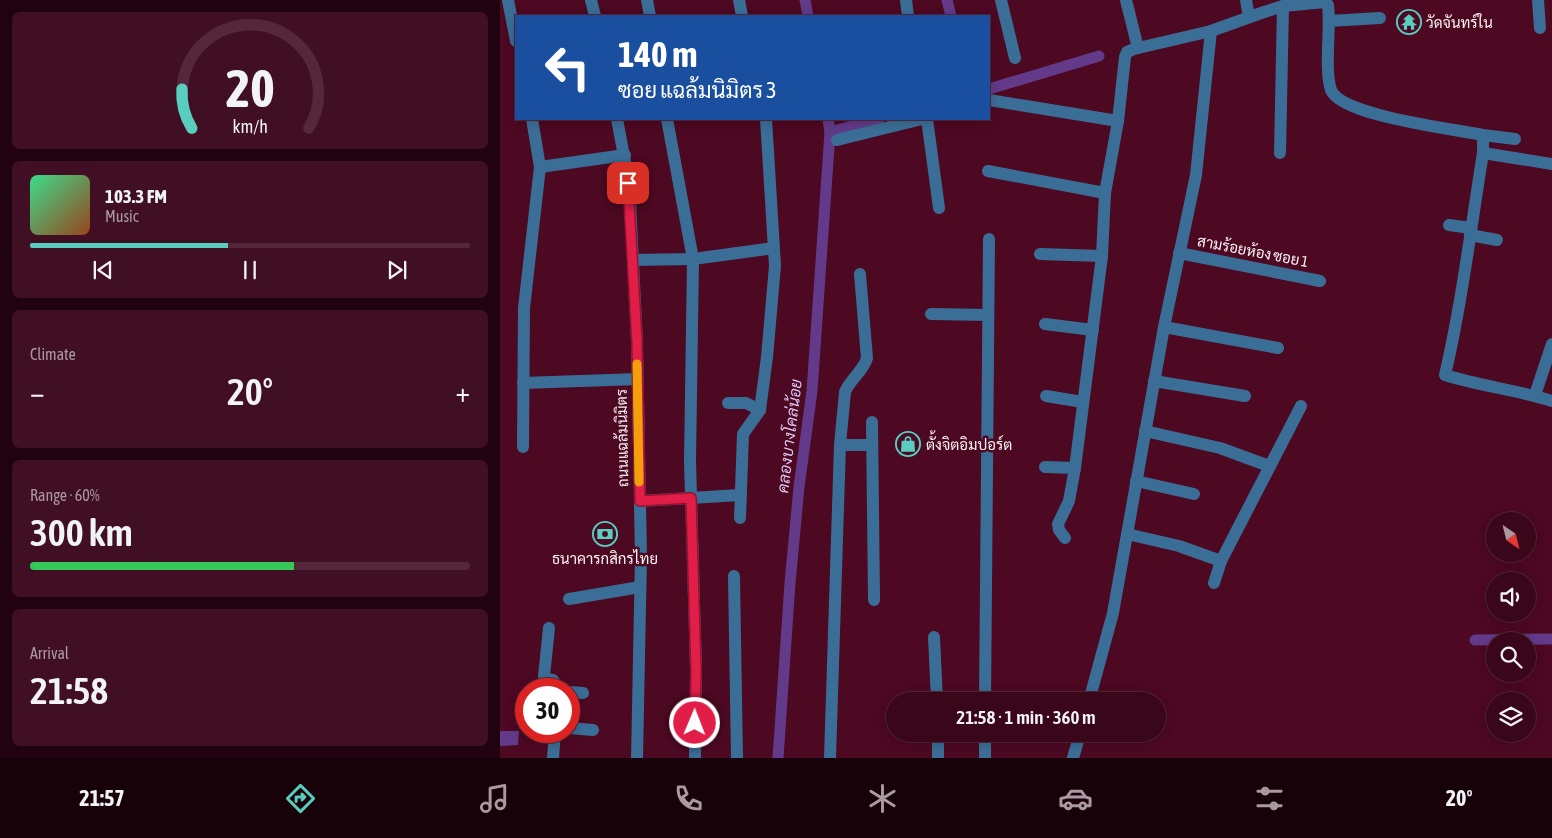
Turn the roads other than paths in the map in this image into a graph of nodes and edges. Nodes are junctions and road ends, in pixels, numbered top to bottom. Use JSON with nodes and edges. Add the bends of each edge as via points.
{"nodes":[{"id":1,"x":508,"y":0,"type":"edge"},
{"id":2,"x":591,"y":0,"type":"edge"},
{"id":3,"x":647,"y":0,"type":"edge"},
{"id":4,"x":739,"y":0,"type":"edge"},
{"id":5,"x":906,"y":0,"type":"edge"},
{"id":6,"x":1001,"y":0,"type":"edge"},
{"id":7,"x":1126,"y":0,"type":"edge"},
{"id":8,"x":1246,"y":0,"type":"edge"},
{"id":9,"x":1538,"y":0,"type":"edge"},
{"id":10,"x":1283,"y":6,"type":"junction"},
{"id":11,"x":595,"y":15,"type":"edge"},
{"id":12,"x":650,"y":15,"type":"edge"},
{"id":13,"x":742,"y":15,"type":"edge"},
{"id":14,"x":908,"y":15,"type":"edge"},
{"id":15,"x":1249,"y":17,"type":"junction"},
{"id":16,"x":1380,"y":18,"type":"dead end"},
{"id":17,"x":1329,"y":21,"type":"junction"},
{"id":18,"x":1540,"y":28,"type":"dead end"},
{"id":19,"x":1211,"y":31,"type":"junction"},
{"id":20,"x":515,"y":36,"type":"edge"},
{"id":21,"x":1138,"y":48,"type":"junction"},
{"id":22,"x":1015,"y":58,"type":"dead end"},
{"id":23,"x":990,"y":100,"type":"edge"},
{"id":24,"x":532,"y":120,"type":"edge"},
{"id":25,"x":617,"y":120,"type":"edge"},
{"id":26,"x":667,"y":120,"type":"edge"},
{"id":27,"x":766,"y":120,"type":"edge"},
{"id":28,"x":918,"y":120,"type":"edge"},
{"id":29,"x":927,"y":120,"type":"edge"},
{"id":30,"x":1118,"y":121,"type":"junction"},
{"id":31,"x":1483,"y":135,"type":"junction"},
{"id":32,"x":1515,"y":139,"type":"dead end"},
{"id":33,"x":837,"y":140,"type":"dead end"},
{"id":34,"x":1280,"y":153,"type":"dead end"},
{"id":35,"x":1483,"y":153,"type":"junction"},
{"id":36,"x":625,"y":155,"type":"junction"},
{"id":37,"x":1552,"y":164,"type":"edge"},
{"id":38,"x":540,"y":167,"type":"junction"},
{"id":39,"x":988,"y":171,"type":"dead end"},
{"id":40,"x":1105,"y":193,"type":"junction"},
{"id":41,"x":939,"y":208,"type":"dead end"},
{"id":42,"x":1449,"y":224,"type":"dead end"},
{"id":43,"x":1471,"y":232,"type":"junction"},
{"id":44,"x":989,"y":239,"type":"dead end"},
{"id":45,"x":1497,"y":240,"type":"dead end"},
{"id":46,"x":774,"y":248,"type":"junction"},
{"id":47,"x":1179,"y":253,"type":"junction"},
{"id":48,"x":1040,"y":254,"type":"dead end"},
{"id":49,"x":1102,"y":256,"type":"junction"},
{"id":50,"x":694,"y":259,"type":"junction"},
{"id":51,"x":633,"y":260,"type":"junction"},
{"id":52,"x":860,"y":274,"type":"dead end"},
{"id":53,"x":1320,"y":281,"type":"dead end"},
{"id":54,"x":930,"y":314,"type":"dead end"},
{"id":55,"x":988,"y":315,"type":"junction"},
{"id":56,"x":1045,"y":324,"type":"dead end"},
{"id":57,"x":1164,"y":327,"type":"junction"},
{"id":58,"x":1093,"y":330,"type":"junction"},
{"id":59,"x":1552,"y":344,"type":"edge"},
{"id":60,"x":1278,"y":348,"type":"dead end"},
{"id":61,"x":638,"y":379,"type":"junction"},
{"id":62,"x":1154,"y":381,"type":"junction"},
{"id":63,"x":523,"y":383,"type":"junction"},
{"id":64,"x":1535,"y":395,"type":"junction"},
{"id":65,"x":1046,"y":396,"type":"dead end"},
{"id":66,"x":1245,"y":396,"type":"dead end"},
{"id":67,"x":1552,"y":400,"type":"edge"},
{"id":68,"x":1083,"y":402,"type":"junction"},
{"id":69,"x":728,"y":403,"type":"dead end"},
{"id":70,"x":1301,"y":406,"type":"dead end"},
{"id":71,"x":760,"y":410,"type":"junction"},
{"id":72,"x":872,"y":422,"type":"dead end"},
{"id":73,"x":1145,"y":431,"type":"junction"},
{"id":74,"x":840,"y":445,"type":"junction"},
{"id":75,"x":871,"y":445,"type":"junction"},
{"id":76,"x":523,"y":447,"type":"dead end"},
{"id":77,"x":1269,"y":466,"type":"junction"},
{"id":78,"x":1045,"y":467,"type":"dead end"},
{"id":79,"x":1075,"y":468,"type":"junction"},
{"id":80,"x":1136,"y":481,"type":"junction"},
{"id":81,"x":1194,"y":494,"type":"dead end"},
{"id":82,"x":740,"y":495,"type":"junction"},
{"id":83,"x":691,"y":498,"type":"junction"},
{"id":84,"x":640,"y":501,"type":"junction"},
{"id":85,"x":740,"y":518,"type":"dead end"},
{"id":86,"x":1127,"y":534,"type":"junction"},
{"id":87,"x":1065,"y":538,"type":"dead end"},
{"id":88,"x":1221,"y":561,"type":"junction"},
{"id":89,"x":734,"y":576,"type":"dead end"},
{"id":90,"x":1214,"y":583,"type":"dead end"},
{"id":91,"x":640,"y":587,"type":"junction"},
{"id":92,"x":568,"y":599,"type":"dead end"},
{"id":93,"x":874,"y":600,"type":"dead end"},
{"id":94,"x":549,"y":628,"type":"dead end"},
{"id":95,"x":934,"y":637,"type":"dead end"},
{"id":96,"x":545,"y":678,"type":"edge"},
{"id":97,"x":936,"y":692,"type":"edge"},
{"id":98,"x":985,"y":692,"type":"edge"},
{"id":99,"x":1092,"y":692,"type":"edge"},
{"id":100,"x":580,"y":693,"type":"edge"},
{"id":101,"x":583,"y":693,"type":"dead end"},
{"id":102,"x":580,"y":729,"type":"edge"},
{"id":103,"x":593,"y":730,"type":"dead end"},
{"id":104,"x":938,"y":742,"type":"edge"},
{"id":105,"x":985,"y":742,"type":"edge"},
{"id":106,"x":1078,"y":742,"type":"edge"},
{"id":107,"x":554,"y":743,"type":"edge"},
{"id":108,"x":553,"y":758,"type":"edge"},
{"id":109,"x":637,"y":758,"type":"edge"},
{"id":110,"x":695,"y":758,"type":"edge"},
{"id":111,"x":737,"y":758,"type":"edge"},
{"id":112,"x":830,"y":758,"type":"edge"},
{"id":113,"x":938,"y":758,"type":"edge"},
{"id":114,"x":985,"y":758,"type":"edge"},
{"id":115,"x":1073,"y":758,"type":"edge"}],
"edges":[{"from":1,"to":20,"type":"street"},
{"from":2,"to":11,"type":"street"},
{"from":3,"to":12,"type":"street"},
{"from":4,"to":13,"type":"street"},
{"from":5,"to":14,"type":"street"},
{"from":6,"to":22,"type":"street"},
{"from":7,"to":21,"type":"street"},
{"from":8,"to":15,"type":"street"},
{"from":9,"to":18,"type":"street"},
{"from":10,"to":15,"type":"street"},
{"from":10,"to":17,"type":"street","via":[[1325,2]]},
{"from":10,"to":34,"type":"street"},
{"from":15,"to":19,"type":"street"},
{"from":16,"to":17,"type":"street"},
{"from":17,"to":31,"type":"street","via":[[1329,78],[1332,92],[1338,98],[1355,108],[1380,115]]},
{"from":19,"to":21,"type":"street"},
{"from":19,"to":47,"type":"street","via":[[1196,175]]},
{"from":21,"to":30,"type":"street","via":[[1127,52],[1124,58]]},
{"from":23,"to":30,"type":"street"},
{"from":24,"to":38,"type":"street"},
{"from":25,"to":36,"type":"street","name":"ถนนแฉล้มนิมิตร"},
{"from":26,"to":50,"type":"street"},
{"from":27,"to":46,"type":"street"},
{"from":28,"to":33,"type":"street"},
{"from":29,"to":41,"type":"street"},
{"from":30,"to":40,"type":"street"},
{"from":31,"to":32,"type":"street"},
{"from":31,"to":35,"type":"street"},
{"from":35,"to":37,"type":"street"},
{"from":35,"to":43,"type":"street"},
{"from":36,"to":38,"type":"street"},
{"from":36,"to":51,"type":"street","name":"ถนนแฉล้มนิมิตร"},
{"from":38,"to":63,"type":"street","via":[[524,308]]},
{"from":39,"to":40,"type":"street"},
{"from":40,"to":49,"type":"street"},
{"from":42,"to":43,"type":"street"},
{"from":43,"to":45,"type":"street"},
{"from":43,"to":64,"type":"street","via":[[1445,375],[1469,383]]},
{"from":44,"to":55,"type":"street"},
{"from":46,"to":50,"type":"street"},
{"from":46,"to":71,"type":"street","via":[[775,266]]},
{"from":47,"to":53,"type":"street","name":"สามร้อยห้อง ซอย 1"},
{"from":47,"to":57,"type":"street"},
{"from":48,"to":49,"type":"street"},
{"from":49,"to":58,"type":"street"},
{"from":50,"to":51,"type":"street"},
{"from":50,"to":83,"type":"street"},
{"from":51,"to":61,"type":"street","name":"ถนนแฉล้มนิมิตร"},
{"from":52,"to":74,"type":"street","via":[[867,358],[845,392]]},
{"from":54,"to":55,"type":"street"},
{"from":55,"to":98,"type":"street"},
{"from":56,"to":58,"type":"street"},
{"from":57,"to":60,"type":"street"},
{"from":57,"to":62,"type":"street"},
{"from":58,"to":68,"type":"street"},
{"from":59,"to":64,"type":"street"},
{"from":61,"to":63,"type":"street"},
{"from":61,"to":84,"type":"street","name":"ถนนแฉล้มนิมิตร"},
{"from":62,"to":66,"type":"street"},
{"from":62,"to":73,"type":"street"},
{"from":63,"to":76,"type":"street"},
{"from":64,"to":67,"type":"street"},
{"from":65,"to":68,"type":"street"},
{"from":68,"to":79,"type":"street"},
{"from":69,"to":71,"type":"street","via":[[746,403]]},
{"from":70,"to":77,"type":"street"},
{"from":71,"to":82,"type":"street","via":[[743,434]]},
{"from":72,"to":75,"type":"street"},
{"from":73,"to":77,"type":"street","via":[[1220,448]]},
{"from":73,"to":80,"type":"street"},
{"from":74,"to":75,"type":"street"},
{"from":74,"to":112,"type":"street"},
{"from":75,"to":93,"type":"street"},
{"from":77,"to":88,"type":"street"},
{"from":78,"to":79,"type":"street"},
{"from":79,"to":87,"type":"street","via":[[1069,501],[1058,524]]},
{"from":80,"to":81,"type":"street"},
{"from":80,"to":86,"type":"street"},
{"from":82,"to":83,"type":"street"},
{"from":82,"to":85,"type":"street"},
{"from":83,"to":84,"type":"street"},
{"from":83,"to":110,"type":"street"},
{"from":84,"to":91,"type":"street","name":"ถนนแฉล้มนิมิตร"},
{"from":86,"to":88,"type":"street","via":[[1180,546]]},
{"from":86,"to":99,"type":"street","via":[[1114,613]]},
{"from":88,"to":90,"type":"street"},
{"from":89,"to":111,"type":"street"},
{"from":91,"to":92,"type":"street"},
{"from":91,"to":109,"type":"street","name":"ถนนแฉล้มนิมิตร"},
{"from":94,"to":96,"type":"street"},
{"from":95,"to":97,"type":"street"},
{"from":100,"to":101,"type":"street"},
{"from":102,"to":103,"type":"street"},
{"from":104,"to":113,"type":"street"},
{"from":105,"to":114,"type":"street"},
{"from":106,"to":115,"type":"street"},
{"from":107,"to":108,"type":"street"}]}
